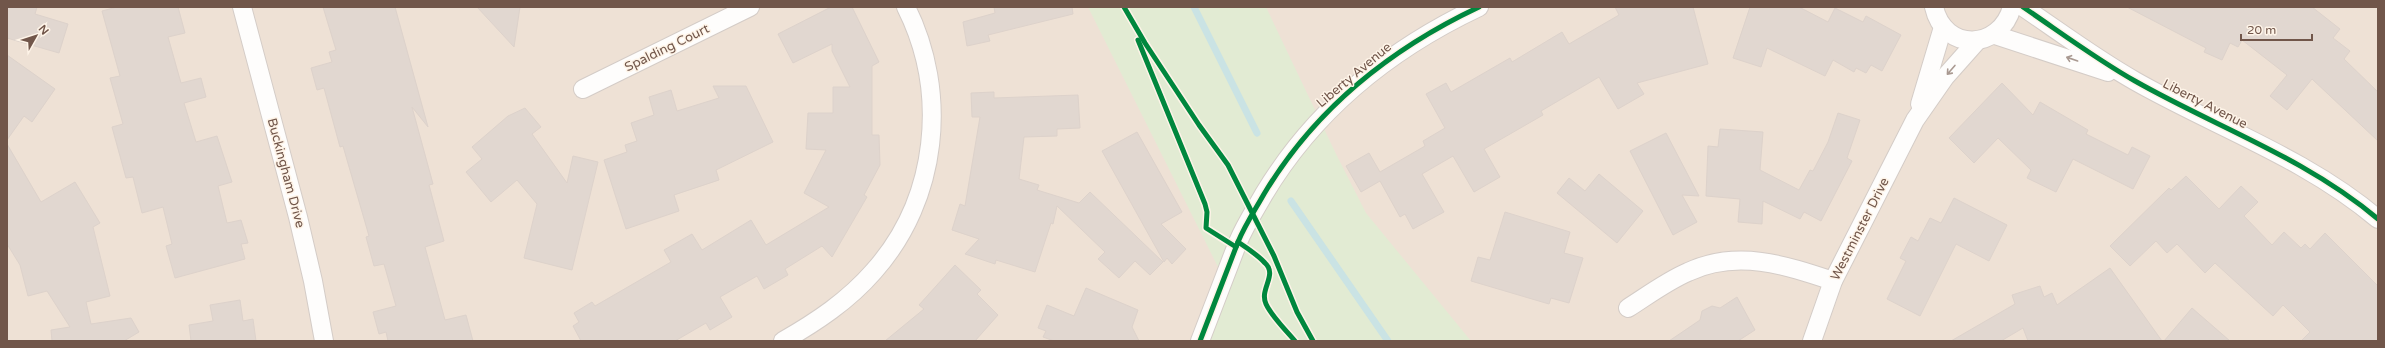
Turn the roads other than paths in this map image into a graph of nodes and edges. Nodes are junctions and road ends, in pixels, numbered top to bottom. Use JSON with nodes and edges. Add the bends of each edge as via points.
{"nodes":[{"id":1,"x":242,"y":7,"type":"edge"},
{"id":2,"x":750,"y":7,"type":"edge"},
{"id":3,"x":906,"y":7,"type":"edge"},
{"id":4,"x":1479,"y":7,"type":"edge"},
{"id":5,"x":1934,"y":7,"type":"edge"},
{"id":6,"x":2012,"y":7,"type":"edge"},
{"id":7,"x":2023,"y":7,"type":"edge"},
{"id":8,"x":1453,"y":12,"type":"edge"},
{"id":9,"x":1943,"y":27,"type":"junction"},
{"id":10,"x":1995,"y":35,"type":"junction"},
{"id":11,"x":1977,"y":41,"type":"junction"},
{"id":12,"x":2135,"y":81,"type":"junction"},
{"id":13,"x":583,"y":90,"type":"dead end"},
{"id":14,"x":1915,"y":120,"type":"junction"},
{"id":15,"x":2378,"y":219,"type":"edge"},
{"id":16,"x":1833,"y":281,"type":"junction"},
{"id":17,"x":1628,"y":308,"type":"dead end"},
{"id":18,"x":324,"y":341,"type":"edge"},
{"id":19,"x":783,"y":341,"type":"edge"},
{"id":20,"x":1200,"y":341,"type":"edge"},
{"id":21,"x":1812,"y":341,"type":"edge"}],
"edges":[{"from":1,"to":18,"type":"street","name":"Buckingham Drive","via":[[298,218]]},
{"from":2,"to":13,"type":"street","name":"Spalding Court"},
{"from":3,"to":19,"type":"street","via":[[915,24],[930,76],[931,141],[922,188],[902,234],[874,272],[842,302],[814,323]]},
{"from":4,"to":8,"type":"street","name":"Liberty Avenue"},
{"from":5,"to":9,"type":"street"},
{"from":6,"to":10,"type":"street","via":[[2004,25]]},
{"from":7,"to":12,"type":"street","name":"Liberty Avenue"},
{"from":8,"to":20,"type":"street","name":"Liberty Avenue","via":[[1349,90],[1301,140],[1270,184],[1238,242]]},
{"from":9,"to":11,"type":"street","via":[[1953,36]]},
{"from":9,"to":14,"type":"street","name":"Westminster Drive"},
{"from":10,"to":11,"type":"street"},
{"from":12,"to":10,"type":"street","name":"Liberty Avenue","one_way":true},
{"from":11,"to":14,"type":"street","name":"Westminster Drive","one_way":true,"via":[[1945,77]]},
{"from":12,"to":15,"type":"street","name":"Liberty Avenue","via":[[2289,159],[2339,190]]},
{"from":14,"to":16,"type":"street","name":"Westminster Drive"},
{"from":16,"to":17,"type":"street","via":[[1773,263],[1735,260],[1702,266],[1687,272]]},
{"from":16,"to":21,"type":"street","name":"Westminster Drive"}]}
